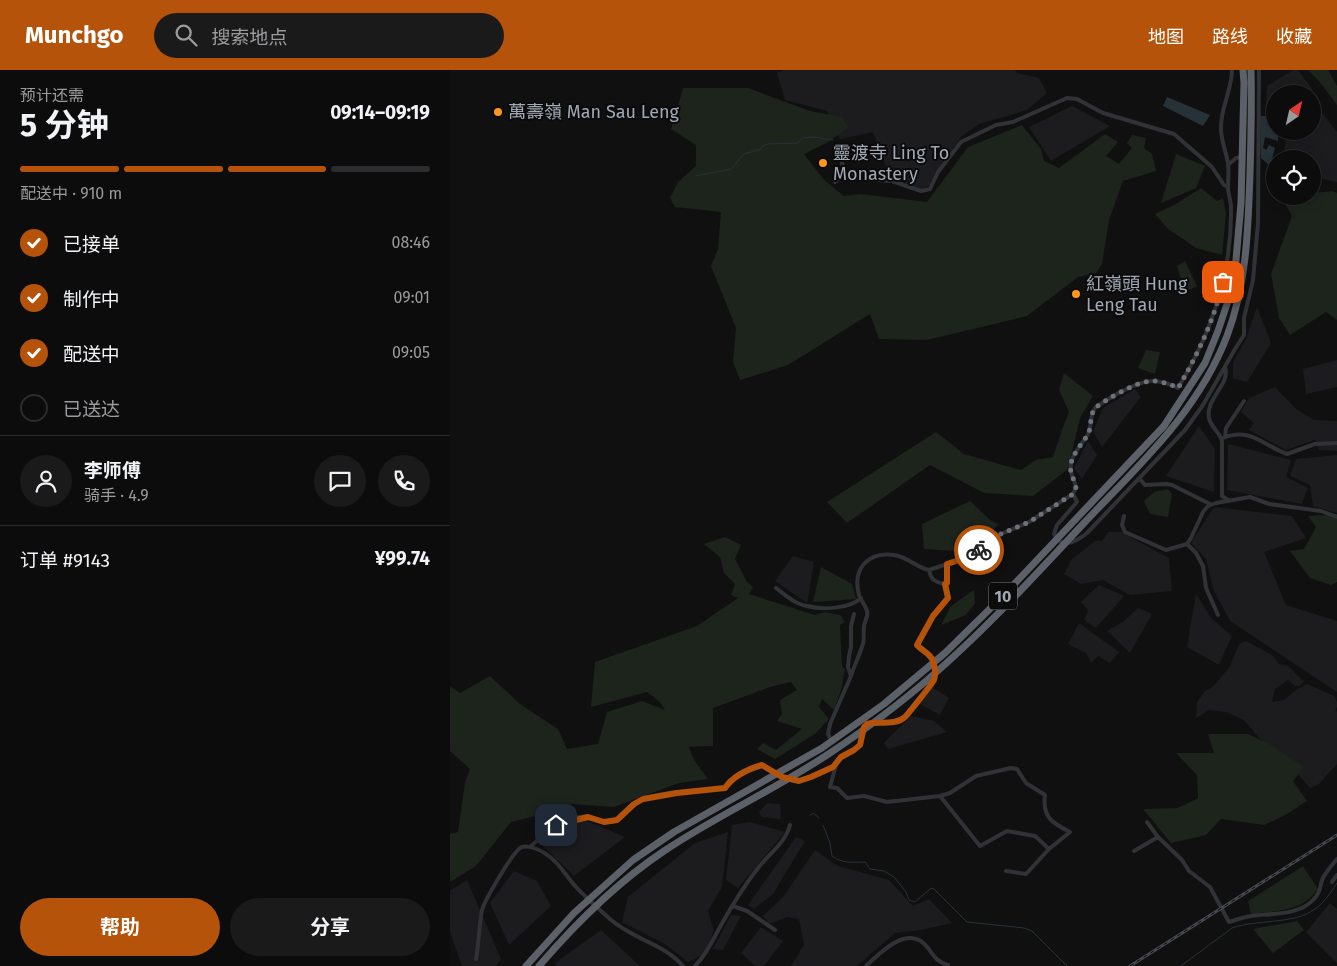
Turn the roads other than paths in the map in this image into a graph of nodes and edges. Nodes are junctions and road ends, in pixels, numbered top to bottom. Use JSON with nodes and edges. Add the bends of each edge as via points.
{"nodes":[{"id":1,"x":1232,"y":70,"type":"edge"},
{"id":2,"x":1243,"y":70,"type":"edge"},
{"id":3,"x":1250,"y":70,"type":"edge"},
{"id":4,"x":1259,"y":70,"type":"edge"},
{"id":5,"x":840,"y":150,"type":"dead end"},
{"id":6,"x":1257,"y":160,"type":"junction"},
{"id":7,"x":1228,"y":165,"type":"junction"},
{"id":8,"x":844,"y":174,"type":"junction"},
{"id":9,"x":835,"y":182,"type":"dead end"},
{"id":10,"x":1228,"y":187,"type":"junction"},
{"id":11,"x":1225,"y":366,"type":"junction"},
{"id":12,"x":1244,"y":401,"type":"dead end"},
{"id":13,"x":1223,"y":437,"type":"junction"},
{"id":14,"x":1337,"y":443,"type":"edge"},
{"id":15,"x":1139,"y":478,"type":"junction"},
{"id":16,"x":1073,"y":494,"type":"junction"},
{"id":17,"x":1228,"y":500,"type":"junction"},
{"id":18,"x":1211,"y":505,"type":"junction"},
{"id":19,"x":1124,"y":516,"type":"dead end"},
{"id":20,"x":1337,"y":517,"type":"edge"},
{"id":21,"x":1186,"y":544,"type":"junction"},
{"id":22,"x":947,"y":564,"type":"junction"},
{"id":23,"x":929,"y":570,"type":"junction"},
{"id":24,"x":945,"y":584,"type":"junction"},
{"id":25,"x":776,"y":588,"type":"dead end"},
{"id":26,"x":860,"y":598,"type":"junction"},
{"id":27,"x":854,"y":614,"type":"dead end"},
{"id":28,"x":1218,"y":615,"type":"dead end"},
{"id":29,"x":851,"y":676,"type":"junction"},
{"id":30,"x":841,"y":757,"type":"junction"},
{"id":31,"x":836,"y":763,"type":"junction"},
{"id":32,"x":940,"y":796,"type":"junction"},
{"id":33,"x":1146,"y":822,"type":"dead end"},
{"id":34,"x":790,"y":825,"type":"dead end"},
{"id":35,"x":1158,"y":837,"type":"junction"},
{"id":36,"x":530,"y":847,"type":"junction"},
{"id":37,"x":1049,"y":849,"type":"junction"},
{"id":38,"x":1134,"y":850,"type":"dead end"},
{"id":39,"x":1337,"y":859,"type":"edge"},
{"id":40,"x":1006,"y":871,"type":"dead end"},
{"id":41,"x":1337,"y":875,"type":"edge"},
{"id":42,"x":1332,"y":882,"type":"dead end"},
{"id":43,"x":733,"y":906,"type":"junction"},
{"id":44,"x":775,"y":930,"type":"dead end"},
{"id":45,"x":476,"y":959,"type":"dead end"},
{"id":46,"x":948,"y":965,"type":"dead end"},
{"id":47,"x":526,"y":966,"type":"edge"},
{"id":48,"x":539,"y":966,"type":"edge"},
{"id":49,"x":683,"y":966,"type":"edge"},
{"id":50,"x":695,"y":966,"type":"edge"},
{"id":51,"x":866,"y":966,"type":"edge"}],
"edges":[{"from":1,"to":7,"type":"street","via":[[1232,83],[1220,130]]},
{"from":2,"to":47,"type":"highway","number":"10","bridge":true,"via":[[1241,203],[1235,271],[1224,313],[1205,363],[1164,426],[945,653],[884,704],[822,748],[674,832],[633,860],[574,913]]},
{"from":3,"to":48,"type":"highway","number":"10","bridge":true,"via":[[1248,228],[1244,271],[1235,312],[1220,352],[1180,420],[1008,603],[919,687],[824,757],[696,830],[640,868],[581,919]]},
{"from":4,"to":6,"type":"street"},
{"from":5,"to":8,"type":"street"},
{"from":6,"to":7,"type":"street","via":[[1236,158]]},
{"from":6,"to":11,"type":"street","via":[[1258,223],[1253,280],[1244,318],[1244,335]]},
{"from":7,"to":10,"type":"street"},
{"from":8,"to":9,"type":"street"},
{"from":8,"to":10,"type":"street","via":[[892,181],[921,191],[930,189],[938,172],[961,142],[1067,98],[1077,99],[1103,113],[1174,134],[1212,167]]},
{"from":10,"to":16,"type":"street","via":[[1231,207],[1228,258],[1217,305],[1192,364],[1178,388],[1150,381],[1137,384],[1095,408],[1089,432],[1072,460],[1070,471],[1076,487]]},
{"from":11,"to":13,"type":"street","via":[[1224,380],[1209,408],[1213,428]]},
{"from":11,"to":15,"type":"street","via":[[1186,430]]},
{"from":12,"to":13,"type":"street"},
{"from":13,"to":14,"type":"street","via":[[1247,434],[1287,454],[1315,444]]},
{"from":13,"to":17,"type":"street","via":[[1222,496]]},
{"from":15,"to":16,"type":"street","via":[[1087,533],[1077,541],[1065,544],[1054,534],[1057,525],[1077,502]]},
{"from":15,"to":18,"type":"street","via":[[1145,485],[1172,485]]},
{"from":16,"to":22,"type":"street","via":[[1029,522],[1001,534],[968,557]]},
{"from":17,"to":18,"type":"street"},
{"from":17,"to":20,"type":"street","via":[[1250,497],[1269,504],[1321,511]]},
{"from":18,"to":21,"type":"street","via":[[1203,512]]},
{"from":19,"to":21,"type":"street","via":[[1122,525],[1125,532],[1159,548],[1166,550]]},
{"from":21,"to":28,"type":"street","via":[[1203,566],[1206,588]]},
{"from":22,"to":23,"type":"street"},
{"from":22,"to":24,"type":"street"},
{"from":23,"to":24,"type":"street","via":[[933,580]]},
{"from":23,"to":26,"type":"street","via":[[896,555],[882,554],[867,560],[860,568]]},
{"from":24,"to":30,"type":"street","via":[[948,598],[933,616],[917,645],[933,660],[934,680],[905,718],[891,723],[877,721],[867,724],[860,745]]},
{"from":25,"to":26,"type":"street","via":[[808,607],[841,607],[856,603]]},
{"from":26,"to":29,"type":"street","via":[[868,615],[862,647]]},
{"from":27,"to":29,"type":"street","via":[[848,667]]},
{"from":29,"to":30,"type":"street","via":[[828,734]]},
{"from":30,"to":31,"type":"street"},
{"from":31,"to":32,"type":"street","via":[[830,787],[838,788],[847,798],[864,796],[887,802]]},
{"from":31,"to":36,"type":"street","via":[[799,781],[782,777],[762,765],[748,769],[725,788],[643,799],[617,820],[604,822],[588,817],[556,825]]},
{"from":32,"to":37,"type":"street","via":[[980,846],[1007,831],[1035,836]]},
{"from":32,"to":37,"type":"street","via":[[976,776],[1017,769],[1026,782],[1044,795],[1046,815],[1070,832]]},
{"from":33,"to":35,"type":"street"},
{"from":34,"to":43,"type":"street","via":[[786,836],[759,867]]},
{"from":35,"to":38,"type":"street"},
{"from":35,"to":39,"type":"street","via":[[1189,871],[1210,887],[1229,922],[1302,908],[1322,889],[1322,880]]},
{"from":36,"to":45,"type":"street","via":[[517,849],[488,894],[482,909]]},
{"from":36,"to":49,"type":"street","via":[[549,856],[576,888],[615,923],[660,947]]},
{"from":37,"to":40,"type":"street","via":[[1026,874]]},
{"from":41,"to":42,"type":"street"},
{"from":43,"to":44,"type":"street","via":[[747,911]]},
{"from":43,"to":50,"type":"street","via":[[707,952]]},
{"from":46,"to":51,"type":"street","via":[[935,959],[921,940],[915,938],[894,941]]}]}
